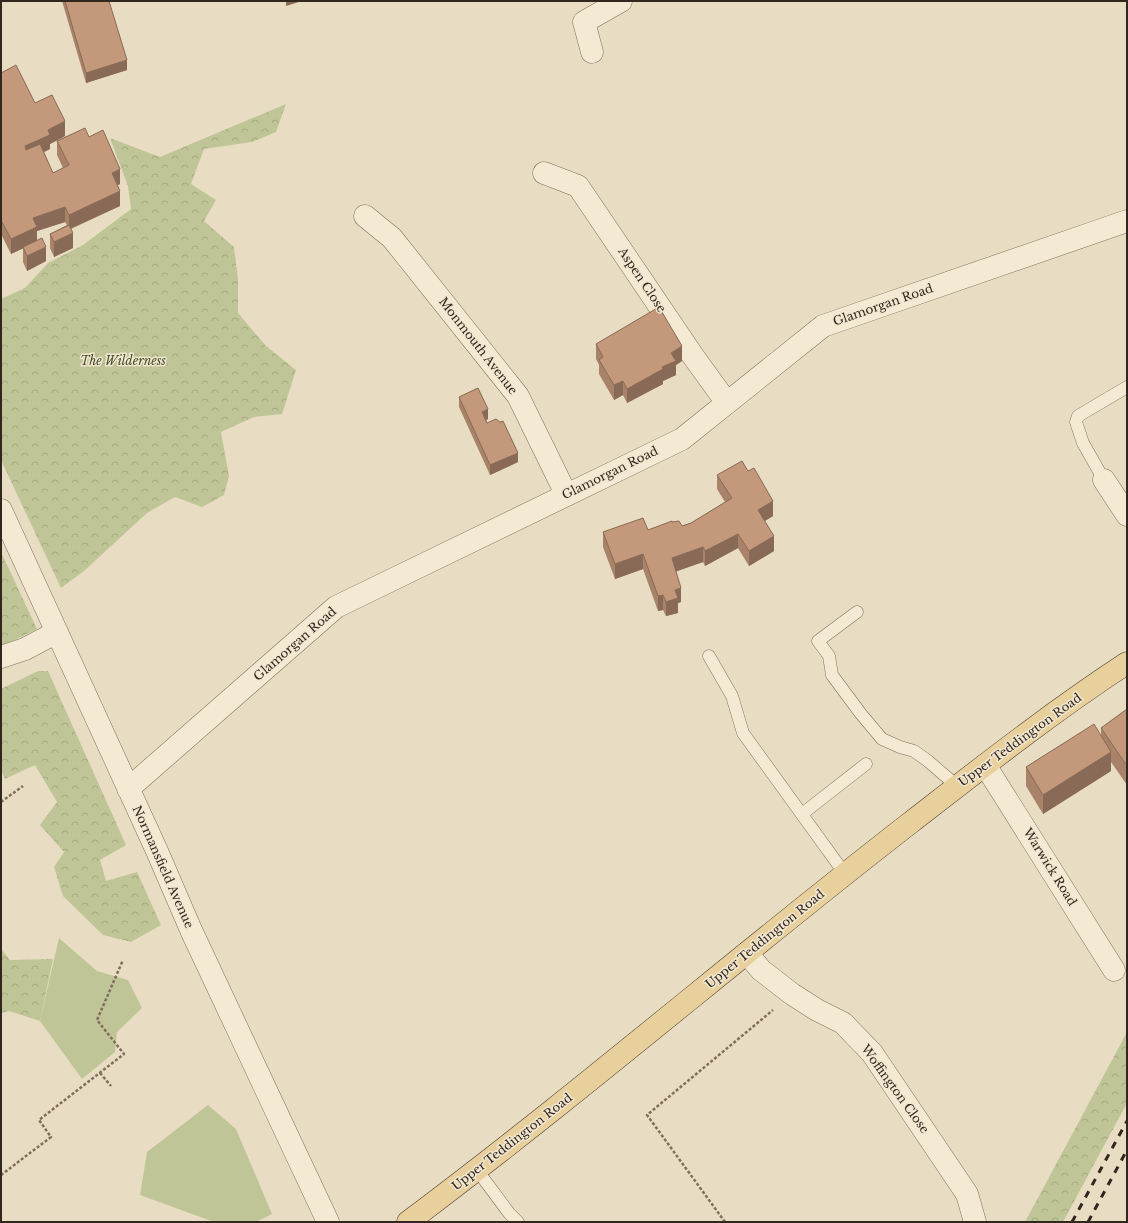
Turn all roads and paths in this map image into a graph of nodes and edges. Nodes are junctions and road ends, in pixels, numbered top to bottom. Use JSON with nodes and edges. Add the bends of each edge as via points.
{"nodes":[{"id":1,"x":621,"y":1,"type":"edge"},
{"id":2,"x":592,"y":52,"type":"dead end"},
{"id":3,"x":544,"y":173,"type":"dead end"},
{"id":4,"x":365,"y":216,"type":"dead end"},
{"id":5,"x":1127,"y":221,"type":"edge"},
{"id":6,"x":1127,"y":387,"type":"edge"},
{"id":7,"x":727,"y":403,"type":"junction"},
{"id":8,"x":1104,"y":480,"type":"joint"},
{"id":9,"x":566,"y":494,"type":"junction"},
{"id":10,"x":1,"y":510,"type":"edge"},
{"id":11,"x":1127,"y":515,"type":"edge"},
{"id":12,"x":857,"y":612,"type":"dead end"},
{"id":13,"x":57,"y":632,"type":"junction"},
{"id":14,"x":709,"y":656,"type":"dead end"},
{"id":15,"x":1,"y":657,"type":"edge"},
{"id":16,"x":1127,"y":663,"type":"edge"},
{"id":17,"x":866,"y":764,"type":"dead end"},
{"id":18,"x":985,"y":765,"type":"junction"},
{"id":19,"x":23,"y":786,"type":"dead end"},
{"id":20,"x":957,"y":786,"type":"junction"},
{"id":21,"x":128,"y":789,"type":"junction"},
{"id":22,"x":1,"y":802,"type":"edge"},
{"id":23,"x":802,"y":814,"type":"junction"},
{"id":24,"x":845,"y":874,"type":"junction"},
{"id":25,"x":747,"y":953,"type":"junction"},
{"id":26,"x":123,"y":960,"type":"dead end"},
{"id":27,"x":1114,"y":970,"type":"dead end"},
{"id":28,"x":792,"y":994,"type":"junction"},
{"id":29,"x":100,"y":1073,"type":"junction"},
{"id":30,"x":111,"y":1086,"type":"dead end"},
{"id":31,"x":478,"y":1170,"type":"junction"},
{"id":32,"x":1,"y":1175,"type":"edge"},
{"id":33,"x":328,"y":1222,"type":"edge"},
{"id":34,"x":408,"y":1222,"type":"edge"},
{"id":35,"x":518,"y":1222,"type":"edge"},
{"id":36,"x":725,"y":1222,"type":"edge"},
{"id":37,"x":975,"y":1222,"type":"edge"}],
"edges":[{"from":1,"to":2,"type":"street","via":[[584,22]]},
{"from":3,"to":7,"type":"street","name":"Aspen Close","via":[[578,186]]},
{"from":4,"to":9,"type":"street","name":"Monmouth Avenue","via":[[392,238],[518,396]]},
{"from":5,"to":7,"type":"street","name":"Glamorgan Road","via":[[822,326]]},
{"from":6,"to":8,"type":"lane","via":[[1078,416],[1076,422],[1083,443]]},
{"from":7,"to":9,"type":"street","name":"Glamorgan Road","via":[[682,439]]},
{"from":8,"to":11,"type":"street"},
{"from":9,"to":21,"type":"street","name":"Glamorgan Road","via":[[336,607]]},
{"from":10,"to":13,"type":"street","name":"Normansfield Avenue"},
{"from":12,"to":20,"type":"lane","via":[[818,641],[829,656],[832,675],[882,739],[914,751]]},
{"from":13,"to":15,"type":"street","via":[[25,649]]},
{"from":13,"to":21,"type":"street","name":"Normansfield Avenue"},
{"from":14,"to":23,"type":"lane","via":[[732,696],[743,733]]},
{"from":16,"to":18,"type":"main road","name":"Upper Teddington Road"},
{"from":17,"to":23,"type":"lane"},
{"from":18,"to":20,"type":"main road","name":"Upper Teddington Road"},
{"from":18,"to":27,"type":"street","name":"Warwick Road"},
{"from":19,"to":22,"type":"path"},
{"from":20,"to":24,"type":"main road","name":"Upper Teddington Road"},
{"from":21,"to":33,"type":"street","name":"Normansfield Avenue"},
{"from":23,"to":24,"type":"lane"},
{"from":24,"to":25,"type":"main road","name":"Upper Teddington Road"},
{"from":25,"to":28,"type":"street","name":"Woffington Close","via":[[761,970]]},
{"from":25,"to":31,"type":"main road","name":"Upper Teddington Road"},
{"from":26,"to":29,"type":"path","via":[[97,1020],[124,1054]]},
{"from":28,"to":36,"type":"path","via":[[646,1116]]},
{"from":28,"to":37,"type":"street","name":"Woffington Close","via":[[843,1023],[872,1053],[967,1194]]},
{"from":29,"to":30,"type":"path"},
{"from":29,"to":32,"type":"path","via":[[40,1120],[51,1137]]},
{"from":31,"to":34,"type":"main road","name":"Upper Teddington Road"},
{"from":31,"to":35,"type":"lane","via":[[509,1214]]}]}
